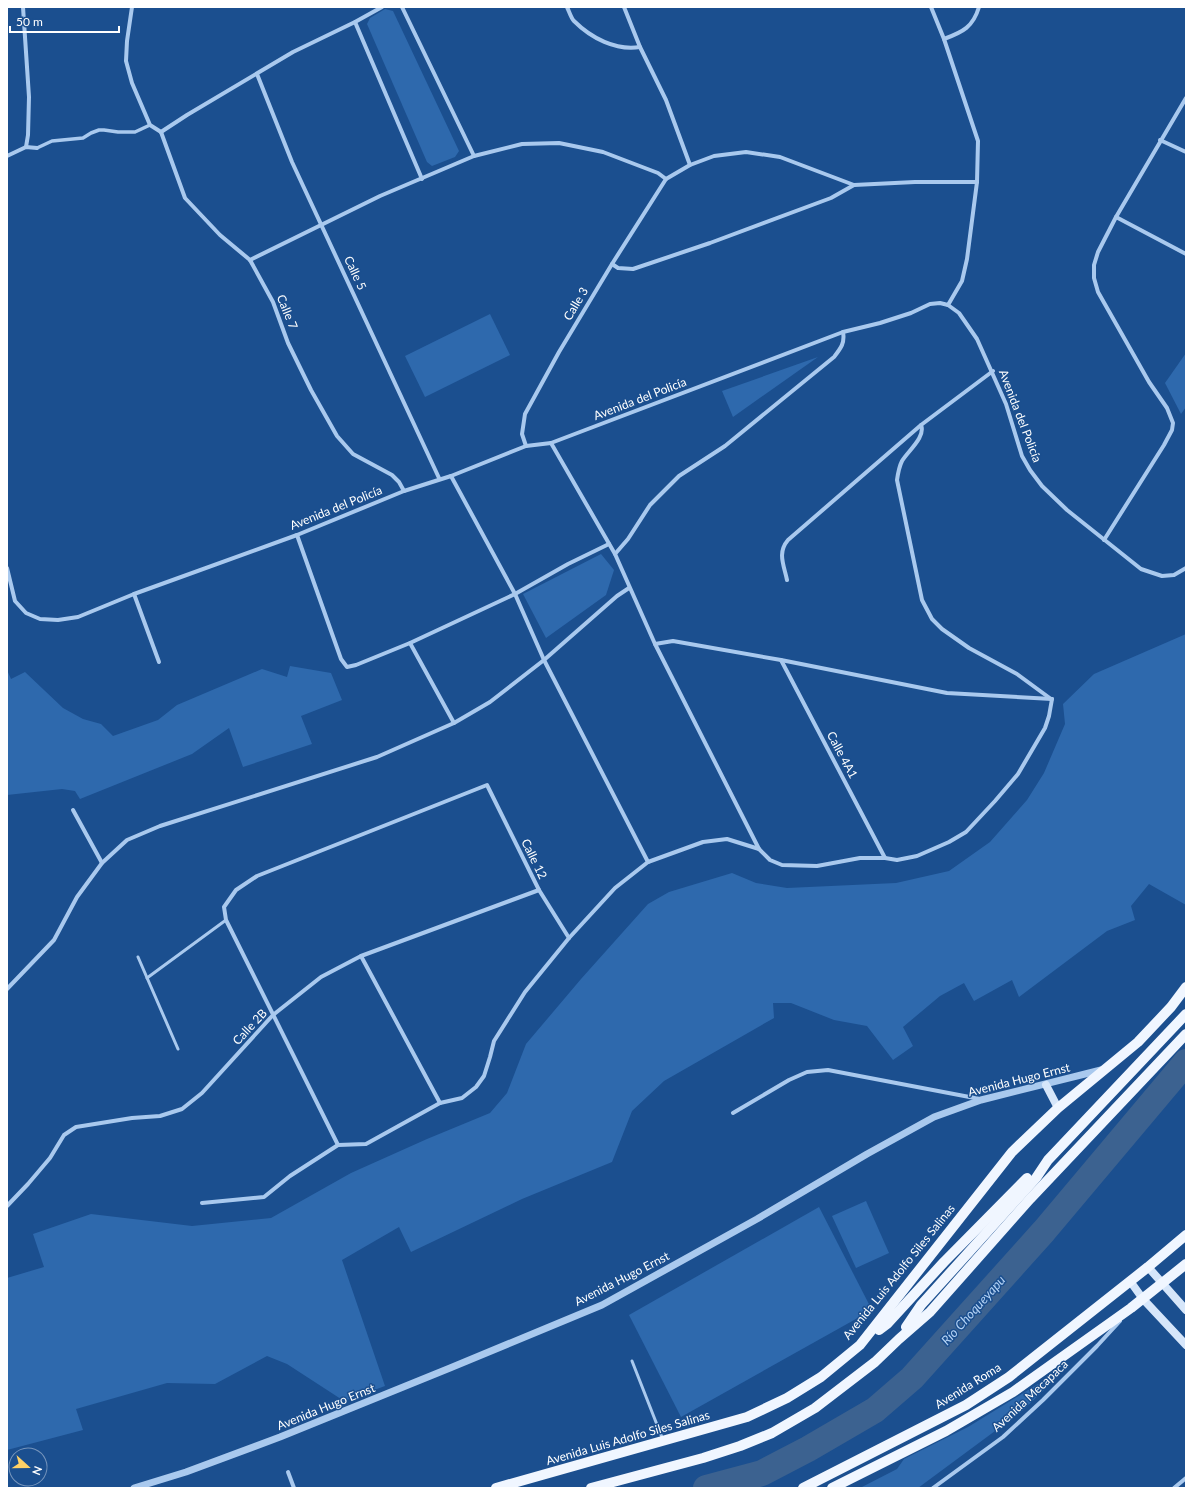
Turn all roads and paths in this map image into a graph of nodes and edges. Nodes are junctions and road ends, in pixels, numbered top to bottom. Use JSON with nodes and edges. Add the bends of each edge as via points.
{"nodes":[{"id":1,"x":23,"y":7,"type":"edge"},
{"id":2,"x":132,"y":7,"type":"edge"},
{"id":3,"x":382,"y":7,"type":"edge"},
{"id":4,"x":402,"y":7,"type":"edge"},
{"id":5,"x":567,"y":7,"type":"edge"},
{"id":6,"x":624,"y":7,"type":"edge"},
{"id":7,"x":931,"y":7,"type":"edge"},
{"id":8,"x":979,"y":7,"type":"edge"},
{"id":9,"x":355,"y":22,"type":"junction"},
{"id":10,"x":944,"y":39,"type":"junction"},
{"id":11,"x":640,"y":47,"type":"junction"},
{"id":12,"x":257,"y":74,"type":"junction"},
{"id":13,"x":1186,"y":98,"type":"edge"},
{"id":14,"x":150,"y":125,"type":"junction"},
{"id":15,"x":161,"y":132,"type":"junction"},
{"id":16,"x":1160,"y":140,"type":"junction"},
{"id":17,"x":26,"y":147,"type":"junction"},
{"id":18,"x":37,"y":148,"type":"joint"},
{"id":19,"x":1186,"y":152,"type":"edge"},
{"id":20,"x":7,"y":156,"type":"edge"},
{"id":21,"x":474,"y":156,"type":"junction"},
{"id":22,"x":690,"y":165,"type":"junction"},
{"id":23,"x":422,"y":179,"type":"junction"},
{"id":24,"x":666,"y":179,"type":"junction"},
{"id":25,"x":977,"y":182,"type":"junction"},
{"id":26,"x":854,"y":185,"type":"junction"},
{"id":27,"x":1116,"y":216,"type":"junction"},
{"id":28,"x":321,"y":224,"type":"junction"},
{"id":29,"x":1186,"y":254,"type":"edge"},
{"id":30,"x":250,"y":260,"type":"junction"},
{"id":31,"x":612,"y":264,"type":"junction"},
{"id":32,"x":948,"y":304,"type":"junction"},
{"id":33,"x":843,"y":332,"type":"junction"},
{"id":34,"x":993,"y":371,"type":"junction"},
{"id":35,"x":921,"y":425,"type":"junction"},
{"id":36,"x":551,"y":443,"type":"junction"},
{"id":37,"x":526,"y":446,"type":"junction"},
{"id":38,"x":451,"y":476,"type":"junction"},
{"id":39,"x":439,"y":478,"type":"junction"},
{"id":40,"x":404,"y":491,"type":"junction"},
{"id":41,"x":297,"y":535,"type":"junction"},
{"id":42,"x":1104,"y":540,"type":"junction"},
{"id":43,"x":609,"y":544,"type":"junction"},
{"id":44,"x":615,"y":554,"type":"junction"},
{"id":45,"x":7,"y":568,"type":"edge"},
{"id":46,"x":1186,"y":568,"type":"edge"},
{"id":47,"x":787,"y":580,"type":"dead end"},
{"id":48,"x":629,"y":588,"type":"junction"},
{"id":49,"x":134,"y":594,"type":"junction"},
{"id":50,"x":516,"y":594,"type":"junction"},
{"id":51,"x":410,"y":642,"type":"junction"},
{"id":52,"x":655,"y":644,"type":"junction"},
{"id":53,"x":544,"y":660,"type":"junction"},
{"id":54,"x":781,"y":660,"type":"junction"},
{"id":55,"x":159,"y":662,"type":"dead end"},
{"id":56,"x":1052,"y":699,"type":"junction"},
{"id":57,"x":454,"y":723,"type":"junction"},
{"id":58,"x":73,"y":810,"type":"dead end"},
{"id":59,"x":759,"y":849,"type":"junction"},
{"id":60,"x":885,"y":858,"type":"junction"},
{"id":61,"x":648,"y":862,"type":"junction"},
{"id":62,"x":102,"y":863,"type":"junction"},
{"id":63,"x":539,"y":890,"type":"junction"},
{"id":64,"x":226,"y":920,"type":"junction"},
{"id":65,"x":569,"y":938,"type":"junction"},
{"id":66,"x":361,"y":956,"type":"junction"},
{"id":67,"x":138,"y":957,"type":"dead end"},
{"id":68,"x":147,"y":978,"type":"junction"},
{"id":69,"x":1186,"y":987,"type":"edge"},
{"id":70,"x":7,"y":989,"type":"edge"},
{"id":71,"x":1186,"y":1014,"type":"edge"},
{"id":72,"x":273,"y":1015,"type":"junction"},
{"id":73,"x":1186,"y":1034,"type":"edge"},
{"id":74,"x":178,"y":1049,"type":"dead end"},
{"id":75,"x":1107,"y":1069,"type":"junction"},
{"id":76,"x":1046,"y":1085,"type":"junction"},
{"id":77,"x":980,"y":1100,"type":"junction"},
{"id":78,"x":440,"y":1103,"type":"junction"},
{"id":79,"x":1058,"y":1108,"type":"junction"},
{"id":80,"x":733,"y":1113,"type":"dead end"},
{"id":81,"x":338,"y":1145,"type":"junction"},
{"id":82,"x":1048,"y":1160,"type":"junction"},
{"id":83,"x":202,"y":1203,"type":"dead end"},
{"id":84,"x":7,"y":1206,"type":"edge"},
{"id":85,"x":1186,"y":1235,"type":"edge"},
{"id":86,"x":1186,"y":1264,"type":"edge"},
{"id":87,"x":1148,"y":1267,"type":"junction"},
{"id":88,"x":1130,"y":1281,"type":"junction"},
{"id":89,"x":1162,"y":1283,"type":"junction"},
{"id":90,"x":1143,"y":1299,"type":"junction"},
{"id":91,"x":1131,"y":1308,"type":"junction"},
{"id":92,"x":1186,"y":1310,"type":"edge"},
{"id":93,"x":899,"y":1339,"type":"junction"},
{"id":94,"x":860,"y":1345,"type":"junction"},
{"id":95,"x":1186,"y":1345,"type":"edge"},
{"id":96,"x":632,"y":1361,"type":"dead end"},
{"id":97,"x":663,"y":1442,"type":"junction"},
{"id":98,"x":288,"y":1472,"type":"dead end"},
{"id":99,"x":1186,"y":1478,"type":"edge"},
{"id":100,"x":134,"y":1488,"type":"edge"},
{"id":101,"x":294,"y":1488,"type":"edge"},
{"id":102,"x":496,"y":1488,"type":"edge"},
{"id":103,"x":591,"y":1488,"type":"edge"},
{"id":104,"x":803,"y":1488,"type":"edge"},
{"id":105,"x":832,"y":1488,"type":"edge"},
{"id":106,"x":933,"y":1488,"type":"edge"},
{"id":107,"x":1174,"y":1488,"type":"edge"}],
"edges":[{"from":1,"to":17,"type":"street","via":[[29,97]]},
{"from":2,"to":14,"type":"street","via":[[126,41],[126,61],[132,83]]},
{"from":3,"to":9,"type":"street"},
{"from":4,"to":21,"type":"street"},
{"from":5,"to":11,"type":"street","via":[[573,20],[603,42],[630,48]]},
{"from":6,"to":11,"type":"street"},
{"from":7,"to":10,"type":"street"},
{"from":8,"to":10,"type":"street","via":[[968,27]]},
{"from":9,"to":12,"type":"street","via":[[293,52]]},
{"from":9,"to":23,"type":"street"},
{"from":10,"to":25,"type":"street","via":[[978,141]]},
{"from":11,"to":22,"type":"street","via":[[666,100]]},
{"from":12,"to":15,"type":"street"},
{"from":12,"to":28,"type":"street","name":"Calle 5","via":[[292,162]]},
{"from":13,"to":16,"type":"street"},
{"from":14,"to":15,"type":"street"},
{"from":14,"to":18,"type":"street","via":[[135,132],[99,130],[83,138],[52,141]]},
{"from":15,"to":30,"type":"street","name":"Calle 7","via":[[185,198],[220,235]]},
{"from":16,"to":19,"type":"street"},
{"from":16,"to":27,"type":"street"},
{"from":17,"to":18,"type":"street"},
{"from":17,"to":20,"type":"street"},
{"from":21,"to":23,"type":"street"},
{"from":21,"to":24,"type":"street","via":[[522,144],[559,143],[603,152],[658,173]]},
{"from":22,"to":24,"type":"street"},
{"from":22,"to":26,"type":"street","via":[[714,156],[746,152],[780,157]]},
{"from":23,"to":28,"type":"street"},
{"from":24,"to":31,"type":"street","name":"Calle 3"},
{"from":25,"to":26,"type":"street"},
{"from":25,"to":32,"type":"street","via":[[962,281]]},
{"from":26,"to":31,"type":"street","via":[[831,198],[633,269],[618,268]]},
{"from":27,"to":29,"type":"street"},
{"from":27,"to":42,"type":"street","via":[[1098,252],[1094,278],[1098,292],[1149,382],[1167,408],[1173,423],[1164,445]]},
{"from":28,"to":30,"type":"street"},
{"from":28,"to":39,"type":"street","name":"Calle 5"},
{"from":30,"to":40,"type":"street","name":"Calle 7","via":[[272,302],[311,390],[337,436],[353,454],[392,475]]},
{"from":31,"to":37,"type":"street","name":"Calle 3","via":[[525,414],[522,434]]},
{"from":32,"to":33,"type":"street","name":"Avenida del Policía","via":[[930,304],[880,323]]},
{"from":32,"to":34,"type":"street","name":"Avenida del Policía","via":[[966,322]]},
{"from":33,"to":36,"type":"street","name":"Avenida del Policía"},
{"from":33,"to":44,"type":"street","via":[[842,346],[834,357],[725,446],[679,476],[650,505]]},
{"from":34,"to":35,"type":"street"},
{"from":34,"to":42,"type":"street","name":"Avenida del Policía","via":[[1022,456],[1030,470],[1042,486],[1067,510]]},
{"from":35,"to":47,"type":"street","via":[[783,546],[781,554]]},
{"from":35,"to":56,"type":"street","via":[[921,436],[902,461],[897,480],[922,600],[932,619],[942,629],[969,648],[1017,674]]},
{"from":36,"to":37,"type":"street","name":"Avenida del Policía"},
{"from":36,"to":43,"type":"street"},
{"from":37,"to":38,"type":"street","name":"Avenida del Policía"},
{"from":38,"to":39,"type":"street","name":"Avenida del Policía"},
{"from":38,"to":50,"type":"street"},
{"from":39,"to":40,"type":"street","name":"Avenida del Policía"},
{"from":40,"to":41,"type":"street","name":"Avenida del Policía"},
{"from":41,"to":49,"type":"street","name":"Avenida del Policía"},
{"from":41,"to":51,"type":"street","via":[[341,659],[347,668]]},
{"from":42,"to":46,"type":"street","name":"Avenida del Policía","via":[[1141,569],[1152,574],[1174,575]]},
{"from":43,"to":44,"type":"street"},
{"from":43,"to":50,"type":"street"},
{"from":44,"to":48,"type":"street"},
{"from":45,"to":49,"type":"street","name":"Avenida del Policía","via":[[15,601],[26,613],[40,618],[58,620],[78,617]]},
{"from":48,"to":52,"type":"street"},
{"from":48,"to":53,"type":"street"},
{"from":49,"to":55,"type":"street"},
{"from":50,"to":51,"type":"street"},
{"from":50,"to":53,"type":"street"},
{"from":51,"to":57,"type":"street"},
{"from":52,"to":54,"type":"street","via":[[673,641]]},
{"from":52,"to":59,"type":"street"},
{"from":53,"to":57,"type":"street","via":[[490,702]]},
{"from":53,"to":61,"type":"street"},
{"from":54,"to":56,"type":"street","via":[[947,693]]},
{"from":54,"to":60,"type":"street","name":"Calle 4A1"},
{"from":56,"to":60,"type":"street","via":[[1045,728],[1018,774],[966,832],[917,856],[897,860]]},
{"from":57,"to":62,"type":"street","via":[[377,757],[160,826],[127,840]]},
{"from":58,"to":62,"type":"street"},
{"from":59,"to":60,"type":"street","via":[[770,860],[782,865],[817,866],[860,858]]},
{"from":59,"to":61,"type":"street","via":[[727,839],[703,842]]},
{"from":61,"to":65,"type":"street","via":[[615,888]]},
{"from":62,"to":70,"type":"street","via":[[77,897],[54,940]]},
{"from":63,"to":64,"type":"street","name":"Calle 12","via":[[487,785],[257,876],[236,890],[224,908]]},
{"from":63,"to":65,"type":"street","name":"Calle 12"},
{"from":63,"to":66,"type":"street","name":"Calle 2B"},
{"from":64,"to":68,"type":"lane"},
{"from":64,"to":72,"type":"street"},
{"from":65,"to":78,"type":"street","via":[[525,992],[494,1040],[484,1076],[476,1088],[462,1098]]},
{"from":66,"to":72,"type":"street","name":"Calle 2B","via":[[321,977]]},
{"from":66,"to":78,"type":"street"},
{"from":67,"to":68,"type":"lane"},
{"from":68,"to":74,"type":"lane"},
{"from":69,"to":75,"type":"main road","name":"Avenida Luis Adolfo Siles Salinas","via":[[1138,1042]]},
{"from":71,"to":82,"type":"main road"},
{"from":72,"to":81,"type":"street"},
{"from":72,"to":84,"type":"street","name":"Calle 2B","via":[[202,1093],[182,1109],[160,1116],[76,1127],[64,1135],[50,1158]]},
{"from":73,"to":93,"type":"main road","via":[[1030,1199],[930,1312]]},
{"from":75,"to":76,"type":"street","name":"Avenida Hugo Ernst"},
{"from":75,"to":79,"type":"main road","name":"Avenida Luis Adolfo Siles Salinas"},
{"from":76,"to":77,"type":"street","name":"Avenida Hugo Ernst"},
{"from":76,"to":79,"type":"main road"},
{"from":77,"to":80,"type":"street","via":[[828,1070],[807,1072],[789,1080]]},
{"from":77,"to":100,"type":"street","name":"Avenida Hugo Ernst","via":[[934,1117],[602,1305],[287,1434],[186,1472]]},
{"from":78,"to":81,"type":"street","via":[[366,1144]]},
{"from":79,"to":94,"type":"main road","name":"Avenida Luis Adolfo Siles Salinas","via":[[1012,1152]]},
{"from":81,"to":83,"type":"street","via":[[290,1176],[264,1197]]},
{"from":82,"to":93,"type":"main road","via":[[1036,1178],[922,1305]]},
{"from":82,"to":94,"type":"main road","via":[[944,1262],[886,1324]]},
{"from":85,"to":87,"type":"main road","name":"Avenida Roma"},
{"from":86,"to":89,"type":"main road"},
{"from":87,"to":88,"type":"main road","name":"Avenida Roma"},
{"from":87,"to":89,"type":"main road"},
{"from":88,"to":90,"type":"main road"},
{"from":88,"to":104,"type":"main road","name":"Avenida Roma","via":[[1008,1377],[966,1406]]},
{"from":89,"to":90,"type":"main road"},
{"from":89,"to":92,"type":"main road"},
{"from":90,"to":91,"type":"main road"},
{"from":90,"to":95,"type":"main road"},
{"from":91,"to":105,"type":"main road","via":[[1013,1392],[946,1431]]},
{"from":91,"to":106,"type":"street","name":"Avenida Mecapaca","via":[[1043,1400],[1003,1436]]},
{"from":93,"to":103,"type":"main road","via":[[875,1362],[815,1408],[772,1433],[703,1458]]},
{"from":94,"to":97,"type":"main road","name":"Avenida Luis Adolfo Siles Salinas","via":[[821,1377],[787,1398],[748,1417]]},
{"from":96,"to":97,"type":"lane"},
{"from":97,"to":102,"type":"main road","name":"Avenida Luis Adolfo Siles Salinas"},
{"from":98,"to":101,"type":"street"},
{"from":99,"to":107,"type":"street"}]}
